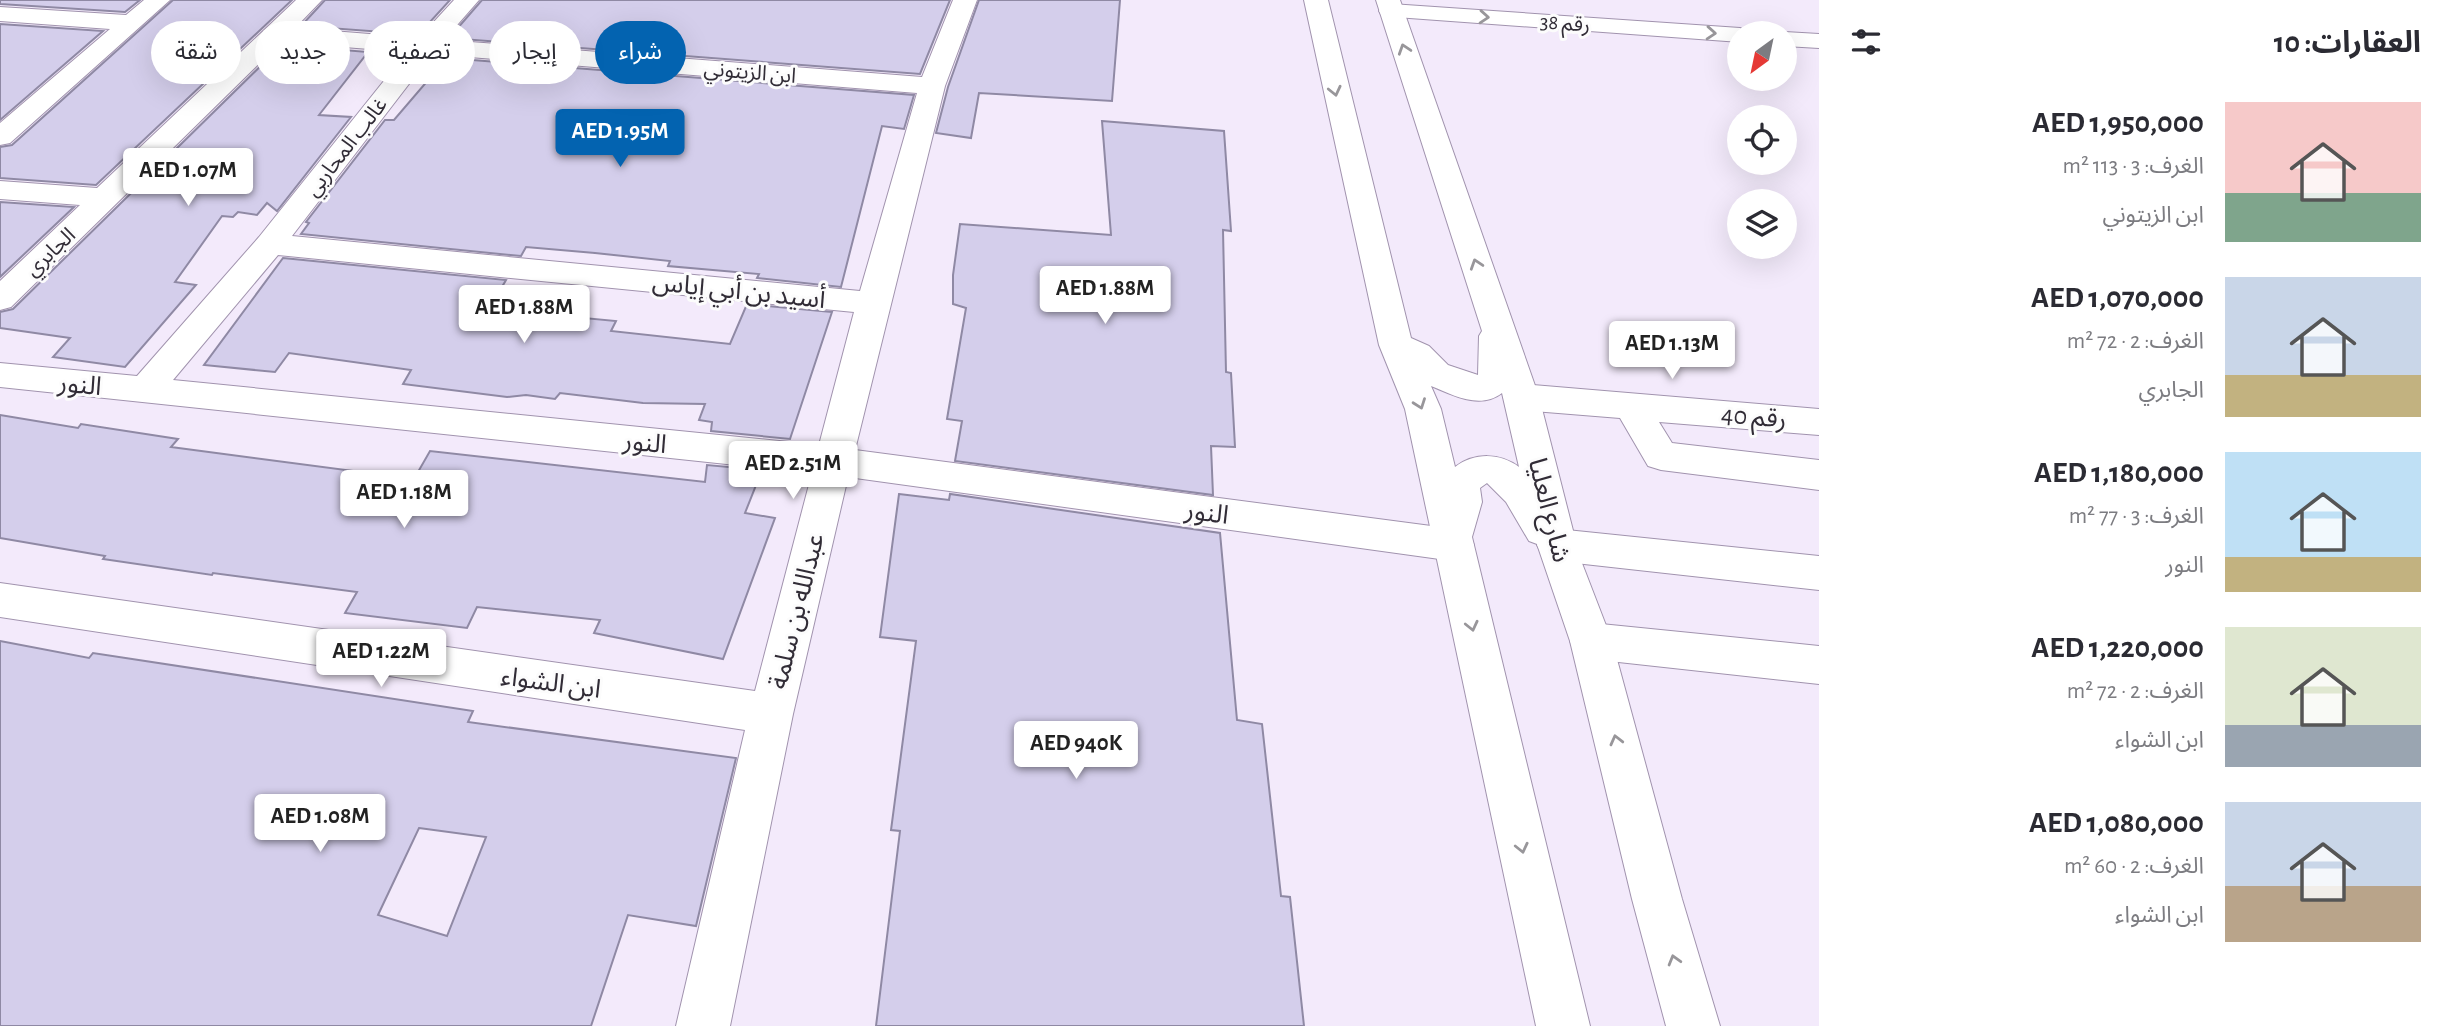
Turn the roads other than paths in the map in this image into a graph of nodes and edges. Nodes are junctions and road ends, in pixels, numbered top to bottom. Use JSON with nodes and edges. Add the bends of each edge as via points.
{"nodes":[{"id":1,"x":158,"y":0,"type":"edge"},
{"id":2,"x":310,"y":0,"type":"edge"},
{"id":3,"x":467,"y":0,"type":"edge"},
{"id":4,"x":965,"y":0,"type":"edge"},
{"id":5,"x":1316,"y":0,"type":"edge"},
{"id":6,"x":1390,"y":5,"type":"edge"},
{"id":7,"x":0,"y":14,"type":"edge"},
{"id":8,"x":288,"y":21,"type":"edge"},
{"id":9,"x":448,"y":21,"type":"edge"},
{"id":10,"x":131,"y":23,"type":"junction"},
{"id":11,"x":1727,"y":34,"type":"edge"},
{"id":12,"x":1797,"y":40,"type":"edge"},
{"id":13,"x":1819,"y":41,"type":"edge"},
{"id":14,"x":475,"y":50,"type":"edge"},
{"id":15,"x":255,"y":53,"type":"edge"},
{"id":16,"x":395,"y":84,"type":"edge"},
{"id":17,"x":932,"y":86,"type":"junction"},
{"id":18,"x":0,"y":137,"type":"edge"},
{"id":19,"x":0,"y":190,"type":"edge"},
{"id":20,"x":107,"y":198,"type":"junction"},
{"id":21,"x":270,"y":244,"type":"junction"},
{"id":22,"x":0,"y":299,"type":"edge"},
{"id":23,"x":873,"y":303,"type":"junction"},
{"id":24,"x":1495,"y":322,"type":"junction"},
{"id":25,"x":1396,"y":345,"type":"junction"},
{"id":26,"x":0,"y":375,"type":"edge"},
{"id":27,"x":144,"y":391,"type":"junction"},
{"id":28,"x":1521,"y":397,"type":"junction"},
{"id":29,"x":1630,"y":406,"type":"junction"},
{"id":30,"x":1819,"y":422,"type":"edge"},
{"id":31,"x":833,"y":461,"type":"junction"},
{"id":32,"x":1819,"y":475,"type":"edge"},
{"id":33,"x":1454,"y":545,"type":"junction"},
{"id":34,"x":1559,"y":552,"type":"junction"},
{"id":35,"x":1819,"y":573,"type":"edge"},
{"id":36,"x":0,"y":600,"type":"edge"},
{"id":37,"x":1591,"y":641,"type":"junction"},
{"id":38,"x":1819,"y":665,"type":"edge"},
{"id":39,"x":771,"y":714,"type":"junction"},
{"id":40,"x":702,"y":1026,"type":"edge"},
{"id":41,"x":1563,"y":1026,"type":"edge"},
{"id":42,"x":1693,"y":1026,"type":"edge"}],
"edges":[{"from":1,"to":10,"type":"street"},
{"from":2,"to":8,"type":"street","name":"الجابري"},
{"from":3,"to":9,"type":"street","name":"غالب المحاربي"},
{"from":4,"to":17,"type":"street","name":"عبدالله بن سلمة"},
{"from":5,"to":25,"type":"street","one_way":true},
{"from":6,"to":11,"type":"street","name":"رقم 38","one_way":true},
{"from":24,"to":6,"type":"street","name":"شارع العليا","one_way":true},
{"from":7,"to":10,"type":"street"},
{"from":10,"to":18,"type":"street"},
{"from":12,"to":13,"type":"street"},
{"from":14,"to":17,"type":"street","name":"ابن الزيتوني"},
{"from":15,"to":20,"type":"street","name":"الجابري"},
{"from":16,"to":21,"type":"street","name":"غالب المحاربي"},
{"from":17,"to":23,"type":"street","name":"عبدالله بن سلمة"},
{"from":19,"to":20,"type":"street"},
{"from":20,"to":22,"type":"street","name":"الجابري"},
{"from":21,"to":23,"type":"street","name":"أسيد بن أبي إياس"},
{"from":21,"to":27,"type":"street","name":"غالب المحاربي"},
{"from":23,"to":31,"type":"street","name":"عبدالله بن سلمة"},
{"from":24,"to":25,"type":"street","via":[[1497,379],[1485,388],[1470,388],[1436,374],[1417,354]]},
{"from":24,"to":28,"type":"street","name":"شارع العليا"},
{"from":25,"to":33,"type":"street","one_way":true,"via":[[1423,409]]},
{"from":26,"to":27,"type":"street","name":"النور"},
{"from":27,"to":31,"type":"street","name":"النور"},
{"from":28,"to":29,"type":"street","name":"رقم 40"},
{"from":28,"to":34,"type":"street","name":"شارع العليا"},
{"from":29,"to":30,"type":"street","name":"رقم 40"},
{"from":29,"to":32,"type":"street","via":[[1661,456]]},
{"from":31,"to":33,"type":"street","name":"النور"},
{"from":31,"to":39,"type":"street","name":"عبدالله بن سلمة"},
{"from":33,"to":34,"type":"street","via":[[1463,502],[1461,482],[1471,472],[1485,468],[1511,478]]},
{"from":33,"to":41,"type":"street","one_way":true},
{"from":34,"to":35,"type":"street"},
{"from":34,"to":37,"type":"street","name":"شارع العليا"},
{"from":36,"to":39,"type":"street","name":"ابن الشواء"},
{"from":37,"to":38,"type":"street"},
{"from":42,"to":37,"type":"street","name":"شارع العليا","one_way":true},
{"from":39,"to":40,"type":"street","name":"عبدالله بن سلمة"}]}
